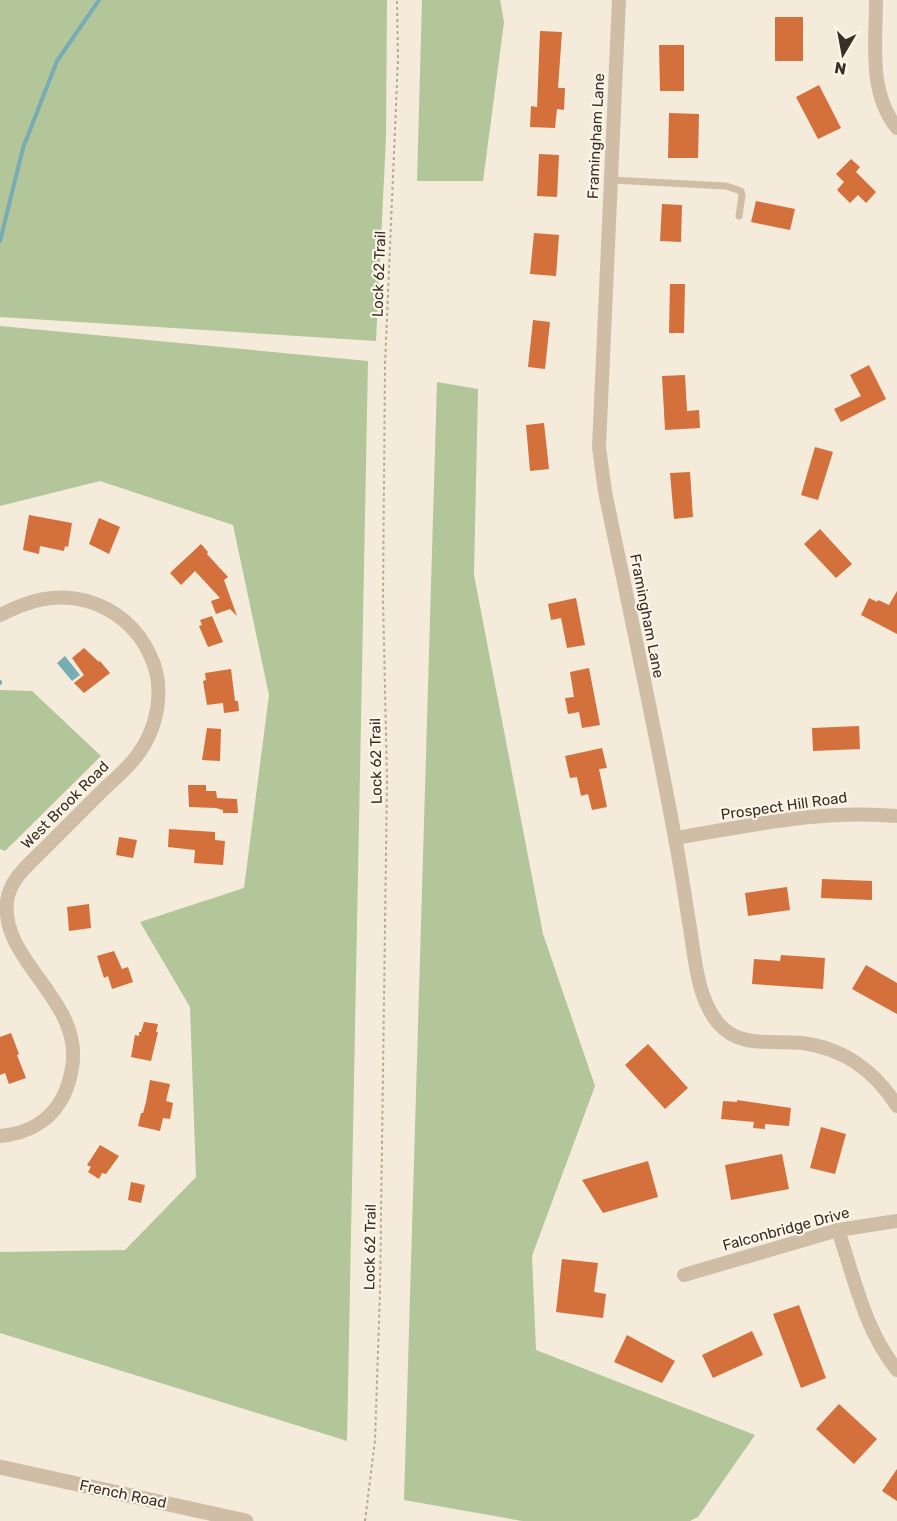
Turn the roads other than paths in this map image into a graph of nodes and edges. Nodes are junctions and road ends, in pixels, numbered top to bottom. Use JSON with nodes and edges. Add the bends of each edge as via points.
{"nodes":[{"id":1,"x":619,"y":0,"type":"edge"},
{"id":2,"x":876,"y":0,"type":"edge"},
{"id":3,"x":897,"y":128,"type":"edge"},
{"id":4,"x":611,"y":180,"type":"junction"},
{"id":5,"x":739,"y":216,"type":"dead end"},
{"id":6,"x":0,"y":615,"type":"edge"},
{"id":7,"x":897,"y":816,"type":"edge"},
{"id":8,"x":675,"y":838,"type":"junction"},
{"id":9,"x":897,"y":1106,"type":"edge"},
{"id":10,"x":0,"y":1136,"type":"edge"},
{"id":11,"x":897,"y":1221,"type":"edge"},
{"id":12,"x":838,"y":1230,"type":"junction"},
{"id":13,"x":684,"y":1275,"type":"dead end"},
{"id":14,"x":897,"y":1370,"type":"edge"},
{"id":15,"x":0,"y":1467,"type":"edge"},
{"id":16,"x":207,"y":1517,"type":"edge"},
{"id":17,"x":246,"y":1521,"type":"edge"}],
"edges":[{"from":1,"to":4,"type":"street","name":"Framingham Lane"},
{"from":2,"to":3,"type":"street","via":[[876,78],[884,107]]},
{"from":4,"to":5,"type":"lane","via":[[734,188],[742,195]]},
{"from":4,"to":8,"type":"street","name":"Framingham Lane","via":[[599,447]]},
{"from":6,"to":10,"type":"street","name":"West Brook Road","via":[[52,597],[93,603],[122,619],[144,642],[159,687],[153,725],[135,758],[26,866],[11,887],[6,911],[10,935],[68,1025],[74,1060],[68,1087],[57,1107],[23,1132]]},
{"from":7,"to":8,"type":"street","name":"Prospect Hill Road","via":[[818,815]]},
{"from":8,"to":9,"type":"street","name":"Framingham Lane","via":[[697,971],[706,1002],[718,1022],[726,1031],[745,1040],[803,1043],[840,1053],[877,1079]]},
{"from":11,"to":12,"type":"street","name":"Falconbridge Drive"},
{"from":12,"to":13,"type":"street","name":"Falconbridge Drive"},
{"from":12,"to":14,"type":"street","via":[[863,1307]]},
{"from":15,"to":16,"type":"street","name":"French Road"},
{"from":16,"to":17,"type":"street","name":"French Road"}]}
